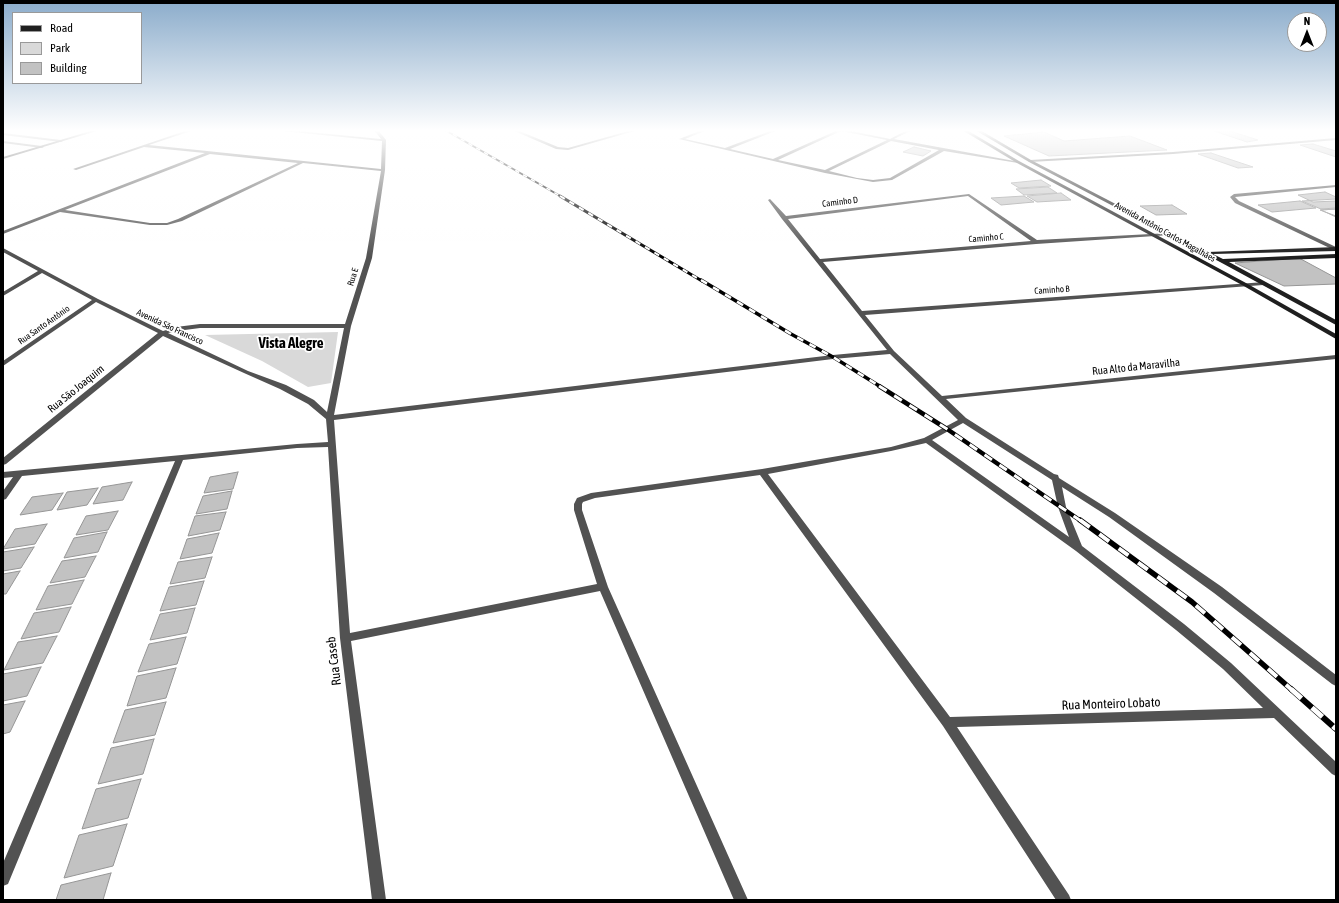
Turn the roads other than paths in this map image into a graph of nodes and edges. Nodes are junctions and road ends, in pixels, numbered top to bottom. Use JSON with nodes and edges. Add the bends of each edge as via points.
{"nodes":[{"id":1,"x":161,"y":172,"type":"edge"},
{"id":2,"x":281,"y":172,"type":"edge"},
{"id":3,"x":383,"y":172,"type":"edge"},
{"id":4,"x":825,"y":172,"type":"edge"},
{"id":5,"x":903,"y":172,"type":"edge"},
{"id":6,"x":1037,"y":172,"type":"edge"},
{"id":7,"x":1051,"y":172,"type":"edge"},
{"id":8,"x":1336,"y":186,"type":"edge"},
{"id":9,"x":1324,"y":187,"type":"junction"},
{"id":10,"x":1336,"y":191,"type":"edge"},
{"id":11,"x":770,"y":200,"type":"dead end"},
{"id":12,"x":60,"y":211,"type":"junction"},
{"id":13,"x":784,"y":218,"type":"junction"},
{"id":14,"x":3,"y":232,"type":"edge"},
{"id":15,"x":1170,"y":234,"type":"junction"},
{"id":16,"x":1153,"y":235,"type":"junction"},
{"id":17,"x":1036,"y":242,"type":"junction"},
{"id":18,"x":1336,"y":249,"type":"edge"},
{"id":19,"x":3,"y":250,"type":"edge"},
{"id":20,"x":1207,"y":254,"type":"junction"},
{"id":21,"x":1336,"y":256,"type":"edge"},
{"id":22,"x":820,"y":261,"type":"junction"},
{"id":23,"x":1222,"y":261,"type":"junction"},
{"id":24,"x":41,"y":272,"type":"junction"},
{"id":25,"x":1263,"y":283,"type":"junction"},
{"id":26,"x":1244,"y":284,"type":"junction"},
{"id":27,"x":3,"y":294,"type":"edge"},
{"id":28,"x":96,"y":300,"type":"junction"},
{"id":29,"x":861,"y":313,"type":"junction"},
{"id":30,"x":1336,"y":323,"type":"edge"},
{"id":31,"x":348,"y":326,"type":"junction"},
{"id":32,"x":162,"y":333,"type":"junction"},
{"id":33,"x":1336,"y":337,"type":"edge"},
{"id":34,"x":892,"y":352,"type":"junction"},
{"id":35,"x":1336,"y":357,"type":"edge"},
{"id":36,"x":3,"y":364,"type":"edge"},
{"id":37,"x":939,"y":398,"type":"junction"},
{"id":38,"x":330,"y":418,"type":"junction"},
{"id":39,"x":963,"y":420,"type":"junction"},
{"id":40,"x":927,"y":440,"type":"junction"},
{"id":41,"x":331,"y":444,"type":"junction"},
{"id":42,"x":180,"y":458,"type":"junction"},
{"id":43,"x":3,"y":462,"type":"edge"},
{"id":44,"x":762,"y":472,"type":"junction"},
{"id":45,"x":19,"y":474,"type":"junction"},
{"id":46,"x":3,"y":476,"type":"edge"},
{"id":47,"x":1055,"y":477,"type":"junction"},
{"id":48,"x":3,"y":497,"type":"edge"},
{"id":49,"x":1079,"y":549,"type":"junction"},
{"id":50,"x":603,"y":587,"type":"junction"},
{"id":51,"x":345,"y":638,"type":"junction"},
{"id":52,"x":1336,"y":681,"type":"edge"},
{"id":53,"x":1276,"y":713,"type":"junction"},
{"id":54,"x":947,"y":722,"type":"junction"},
{"id":55,"x":1336,"y":770,"type":"edge"},
{"id":56,"x":3,"y":879,"type":"edge"},
{"id":57,"x":379,"y":900,"type":"edge"},
{"id":58,"x":741,"y":900,"type":"edge"},
{"id":59,"x":1064,"y":900,"type":"edge"}],
"edges":[{"from":1,"to":12,"type":"street"},
{"from":2,"to":12,"type":"street","via":[[167,224],[150,224]]},
{"from":3,"to":31,"type":"street","name":"Rua E","via":[[369,258]]},
{"from":4,"to":5,"type":"street","via":[[865,180],[887,181]]},
{"from":6,"to":16,"type":"main road","name":"Avenida Antônio Carlos Magalhães"},
{"from":7,"to":15,"type":"main road","name":"Avenida Antônio Carlos Magalhães"},
{"from":8,"to":9,"type":"street"},
{"from":9,"to":10,"type":"street"},
{"from":9,"to":18,"type":"street","via":[[1232,197],[1237,202]]},
{"from":11,"to":13,"type":"street"},
{"from":12,"to":14,"type":"street"},
{"from":13,"to":17,"type":"street","name":"Caminho D","via":[[969,195]]},
{"from":13,"to":22,"type":"street"},
{"from":15,"to":16,"type":"street","name":"Caminho C"},
{"from":15,"to":20,"type":"main road","name":"Avenida Antônio Carlos Magalhães"},
{"from":16,"to":17,"type":"street","name":"Caminho C"},
{"from":16,"to":26,"type":"main road","name":"Avenida Antônio Carlos Magalhães"},
{"from":17,"to":22,"type":"street","name":"Caminho C"},
{"from":18,"to":20,"type":"main road"},
{"from":19,"to":24,"type":"street","name":"Avenida São Francisco"},
{"from":20,"to":23,"type":"main road","name":"Avenida Antônio Carlos Magalhães"},
{"from":21,"to":23,"type":"main road"},
{"from":22,"to":29,"type":"street"},
{"from":23,"to":25,"type":"main road","name":"Avenida Antônio Carlos Magalhães"},
{"from":24,"to":27,"type":"street"},
{"from":24,"to":28,"type":"street","name":"Avenida São Francisco"},
{"from":25,"to":26,"type":"street","name":"Caminho B"},
{"from":25,"to":30,"type":"main road","name":"Avenida Antônio Carlos Magalhães"},
{"from":26,"to":29,"type":"street","name":"Caminho B"},
{"from":26,"to":33,"type":"main road","name":"Avenida Antônio Carlos Magalhães"},
{"from":28,"to":32,"type":"street","name":"Avenida São Francisco"},
{"from":28,"to":36,"type":"street","name":"Rua Santo Antônio"},
{"from":29,"to":34,"type":"street"},
{"from":31,"to":32,"type":"street","via":[[200,326]]},
{"from":31,"to":38,"type":"street","name":"Rua E"},
{"from":32,"to":38,"type":"street","name":"Avenida São Francisco","via":[[283,387],[311,402]]},
{"from":32,"to":43,"type":"street","name":"Rua São Joaquim"},
{"from":34,"to":37,"type":"street"},
{"from":34,"to":38,"type":"street"},
{"from":35,"to":37,"type":"street","name":"Rua Alto da Maravilha"},
{"from":37,"to":39,"type":"street"},
{"from":38,"to":41,"type":"street","name":"Rua Caseb"},
{"from":39,"to":40,"type":"street"},
{"from":39,"to":47,"type":"street"},
{"from":40,"to":44,"type":"street"},
{"from":40,"to":49,"type":"street"},
{"from":41,"to":42,"type":"street"},
{"from":41,"to":51,"type":"street","name":"Rua Caseb"},
{"from":42,"to":45,"type":"street"},
{"from":42,"to":56,"type":"street"},
{"from":44,"to":50,"type":"street","via":[[594,495],[580,500],[578,510]]},
{"from":44,"to":54,"type":"street"},
{"from":45,"to":46,"type":"street"},
{"from":45,"to":48,"type":"street"},
{"from":47,"to":49,"type":"street","via":[[1062,507]]},
{"from":47,"to":52,"type":"street","via":[[1218,590]]},
{"from":49,"to":53,"type":"street","via":[[1180,627]]},
{"from":50,"to":51,"type":"street"},
{"from":50,"to":58,"type":"street"},
{"from":51,"to":57,"type":"street","name":"Rua Caseb"},
{"from":53,"to":54,"type":"street","name":"Rua Monteiro Lobato"},
{"from":53,"to":55,"type":"street"},
{"from":54,"to":59,"type":"street"}]}
